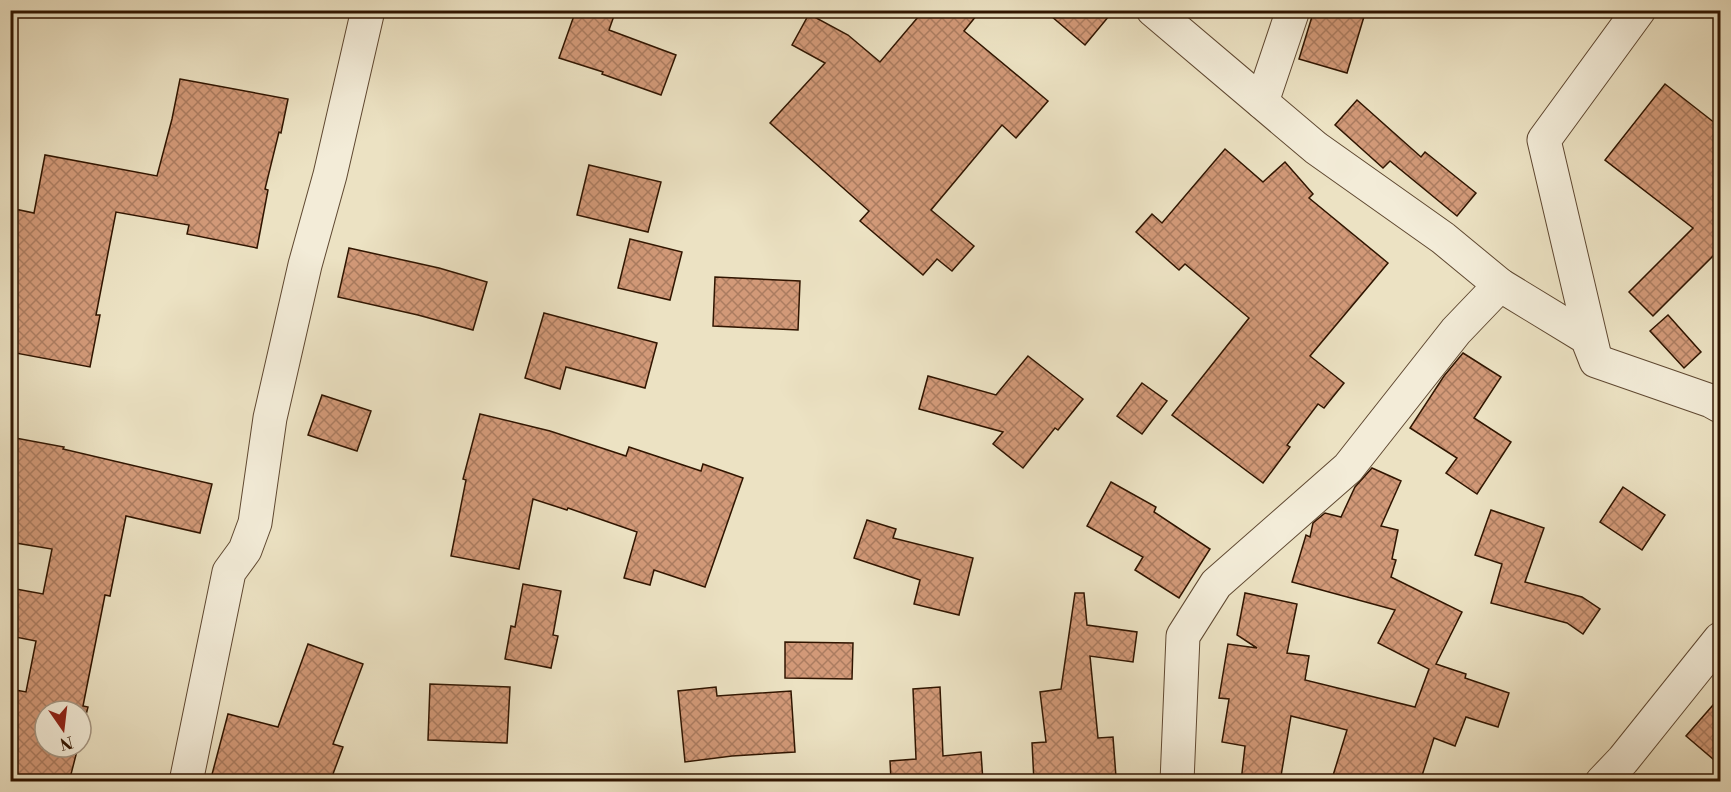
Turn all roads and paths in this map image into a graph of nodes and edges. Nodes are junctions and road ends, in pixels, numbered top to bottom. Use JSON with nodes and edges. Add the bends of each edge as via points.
{"nodes":[{"id":1,"x":368,"y":10,"type":"edge"},
{"id":2,"x":1153,"y":10,"type":"edge"},
{"id":3,"x":1293,"y":10,"type":"edge"},
{"id":4,"x":1639,"y":10,"type":"edge"},
{"id":5,"x":1262,"y":102,"type":"junction"},
{"id":6,"x":1500,"y":285,"type":"junction"},
{"id":7,"x":1596,"y":361,"type":"junction"},
{"id":8,"x":1720,"y":405,"type":"edge"},
{"id":9,"x":1720,"y":639,"type":"edge"},
{"id":10,"x":186,"y":782,"type":"edge"},
{"id":11,"x":1177,"y":782,"type":"edge"},
{"id":12,"x":1602,"y":782,"type":"edge"}],
"edges":[{"from":1,"to":10,"type":"street","via":[[270,418],[255,523],[245,550],[229,572]]},
{"from":2,"to":5,"type":"street"},
{"from":3,"to":5,"type":"street"},
{"from":4,"to":7,"type":"street","via":[[1545,141]]},
{"from":5,"to":6,"type":"street","via":[[1316,148],[1443,238]]},
{"from":6,"to":7,"type":"street","via":[[1587,338]]},
{"from":6,"to":11,"type":"street","via":[[1456,331],[1348,468],[1216,584],[1183,636]]},
{"from":7,"to":8,"type":"street"},
{"from":9,"to":12,"type":"street"}]}
